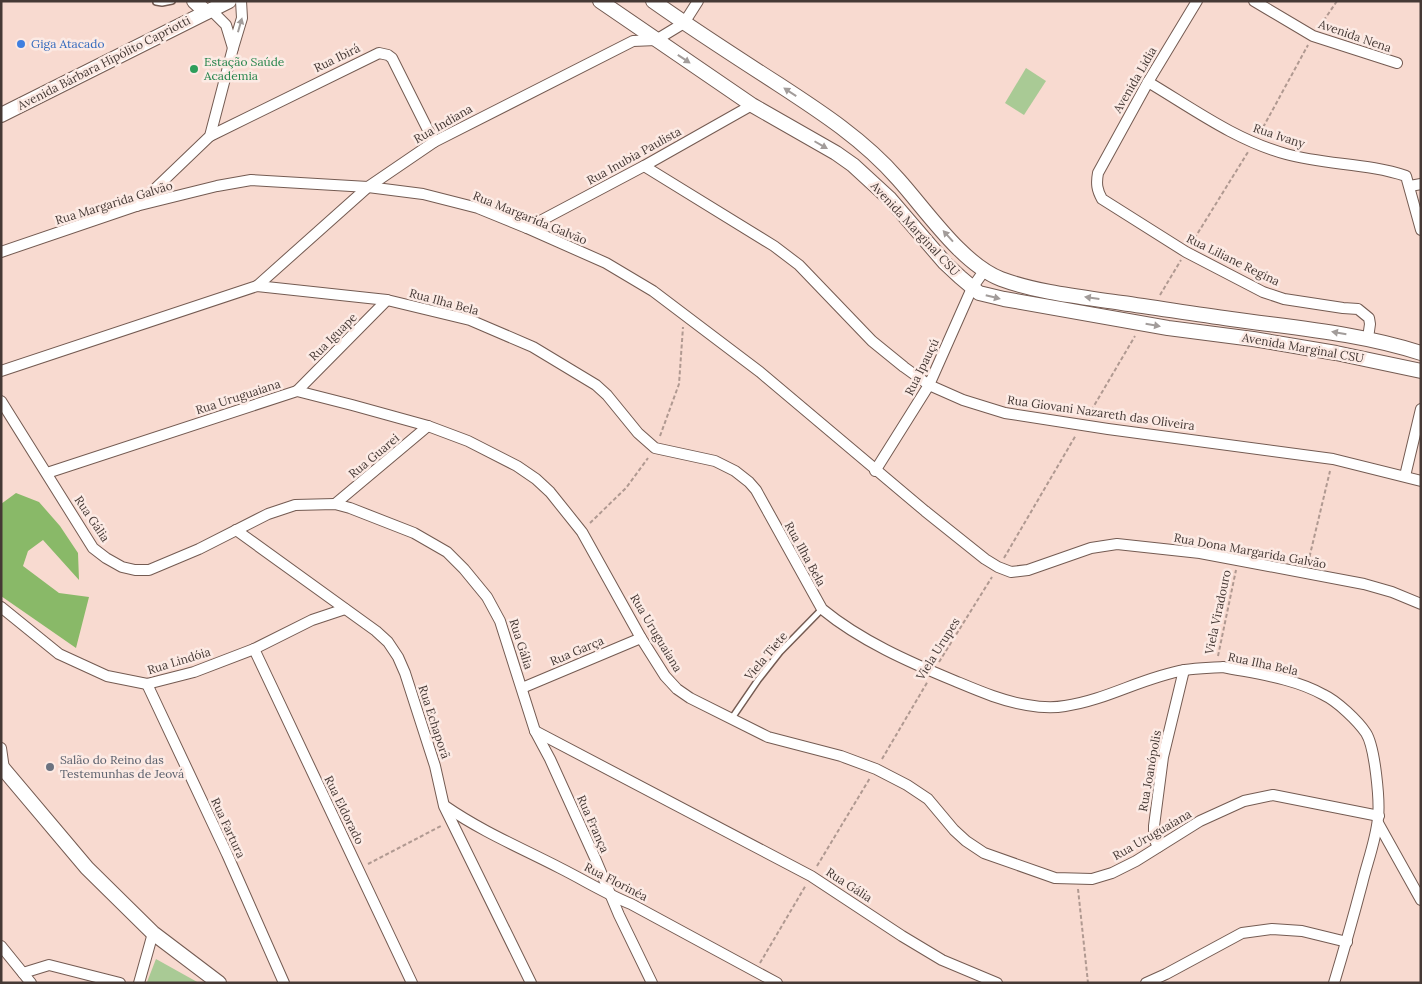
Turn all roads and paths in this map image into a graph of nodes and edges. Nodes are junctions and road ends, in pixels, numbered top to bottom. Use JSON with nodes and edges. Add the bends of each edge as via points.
{"nodes":[{"id":1,"x":172,"y":1,"type":"edge"},
{"id":2,"x":194,"y":1,"type":"edge"},
{"id":3,"x":228,"y":1,"type":"edge"},
{"id":4,"x":241,"y":1,"type":"edge"},
{"id":5,"x":600,"y":1,"type":"edge"},
{"id":6,"x":653,"y":1,"type":"edge"},
{"id":7,"x":698,"y":1,"type":"edge"},
{"id":8,"x":1197,"y":1,"type":"edge"},
{"id":9,"x":1254,"y":1,"type":"edge"},
{"id":10,"x":1337,"y":1,"type":"edge"},
{"id":11,"x":156,"y":2,"type":"edge"},
{"id":12,"x":209,"y":11,"type":"junction"},
{"id":13,"x":684,"y":23,"type":"junction"},
{"id":14,"x":1313,"y":36,"type":"junction"},
{"id":15,"x":656,"y":40,"type":"junction"},
{"id":16,"x":233,"y":48,"type":"junction"},
{"id":17,"x":1397,"y":63,"type":"dead end"},
{"id":18,"x":1148,"y":82,"type":"junction"},
{"id":19,"x":752,"y":105,"type":"junction"},
{"id":20,"x":1,"y":114,"type":"edge"},
{"id":21,"x":210,"y":136,"type":"junction"},
{"id":22,"x":434,"y":142,"type":"junction"},
{"id":23,"x":1254,"y":143,"type":"junction"},
{"id":24,"x":644,"y":166,"type":"junction"},
{"id":25,"x":1098,"y":173,"type":"joint"},
{"id":26,"x":1421,"y":184,"type":"edge"},
{"id":27,"x":1410,"y":186,"type":"junction"},
{"id":28,"x":368,"y":187,"type":"junction"},
{"id":29,"x":136,"y":206,"type":"junction"},
{"id":30,"x":527,"y":228,"type":"junction"},
{"id":31,"x":1421,"y":230,"type":"edge"},
{"id":32,"x":1,"y":252,"type":"edge"},
{"id":33,"x":1186,"y":252,"type":"junction"},
{"id":34,"x":984,"y":271,"type":"junction"},
{"id":35,"x":256,"y":286,"type":"junction"},
{"id":36,"x":972,"y":288,"type":"junction"},
{"id":37,"x":387,"y":300,"type":"junction"},
{"id":38,"x":1152,"y":307,"type":"junction"},
{"id":39,"x":684,"y":315,"type":"junction"},
{"id":40,"x":1143,"y":324,"type":"junction"},
{"id":41,"x":1368,"y":338,"type":"junction"},
{"id":42,"x":1421,"y":353,"type":"edge"},
{"id":43,"x":1,"y":371,"type":"edge"},
{"id":44,"x":1421,"y":371,"type":"edge"},
{"id":45,"x":929,"y":385,"type":"junction"},
{"id":46,"x":296,"y":391,"type":"junction"},
{"id":47,"x":1,"y":401,"type":"edge"},
{"id":48,"x":1421,"y":409,"type":"edge"},
{"id":49,"x":1082,"y":425,"type":"junction"},
{"id":50,"x":428,"y":426,"type":"junction"},
{"id":51,"x":655,"y":448,"type":"junction"},
{"id":52,"x":1333,"y":459,"type":"junction"},
{"id":53,"x":875,"y":470,"type":"junction"},
{"id":54,"x":47,"y":473,"type":"junction"},
{"id":55,"x":1405,"y":476,"type":"junction"},
{"id":56,"x":1421,"y":481,"type":"edge"},
{"id":57,"x":894,"y":486,"type":"joint"},
{"id":58,"x":335,"y":504,"type":"junction"},
{"id":59,"x":236,"y":530,"type":"junction"},
{"id":60,"x":582,"y":532,"type":"junction"},
{"id":61,"x":1238,"y":560,"type":"junction"},
{"id":62,"x":998,"y":567,"type":"junction"},
{"id":63,"x":1306,"y":573,"type":"junction"},
{"id":64,"x":1421,"y":604,"type":"edge"},
{"id":65,"x":1,"y":607,"type":"edge"},
{"id":66,"x":345,"y":609,"type":"junction"},
{"id":67,"x":822,"y":610,"type":"junction"},
{"id":68,"x":641,"y":638,"type":"junction"},
{"id":69,"x":254,"y":649,"type":"junction"},
{"id":70,"x":1215,"y":668,"type":"junction"},
{"id":71,"x":1184,"y":670,"type":"junction"},
{"id":72,"x":933,"y":672,"type":"junction"},
{"id":73,"x":147,"y":684,"type":"junction"},
{"id":74,"x":522,"y":688,"type":"junction"},
{"id":75,"x":731,"y":719,"type":"junction"},
{"id":76,"x":535,"y":731,"type":"junction"},
{"id":77,"x":1,"y":748,"type":"edge"},
{"id":78,"x":2,"y":768,"type":"edge"},
{"id":79,"x":876,"y":768,"type":"junction"},
{"id":80,"x":444,"y":806,"type":"junction"},
{"id":81,"x":1378,"y":820,"type":"junction"},
{"id":82,"x":450,"y":821,"type":"junction"},
{"id":83,"x":1158,"y":846,"type":"junction"},
{"id":84,"x":359,"y":869,"type":"junction"},
{"id":85,"x":812,"y":876,"type":"junction"},
{"id":86,"x":1076,"y":879,"type":"junction"},
{"id":87,"x":611,"y":896,"type":"junction"},
{"id":88,"x":1421,"y":900,"type":"edge"},
{"id":89,"x":153,"y":933,"type":"junction"},
{"id":90,"x":1347,"y":942,"type":"junction"},
{"id":91,"x":1,"y":946,"type":"edge"},
{"id":92,"x":756,"y":970,"type":"junction"},
{"id":93,"x":23,"y":973,"type":"junction"},
{"id":94,"x":31,"y":983,"type":"edge"},
{"id":95,"x":120,"y":983,"type":"edge"},
{"id":96,"x":139,"y":983,"type":"edge"},
{"id":97,"x":219,"y":983,"type":"edge"},
{"id":98,"x":284,"y":983,"type":"edge"},
{"id":99,"x":412,"y":983,"type":"edge"},
{"id":100,"x":531,"y":983,"type":"edge"},
{"id":101,"x":652,"y":983,"type":"edge"},
{"id":102,"x":777,"y":983,"type":"edge"},
{"id":103,"x":997,"y":983,"type":"edge"},
{"id":104,"x":1088,"y":983,"type":"edge"},
{"id":105,"x":1146,"y":983,"type":"edge"},
{"id":106,"x":1334,"y":983,"type":"edge"}],
"edges":[{"from":1,"to":11,"type":"lane"},
{"from":2,"to":12,"type":"main road"},
{"from":3,"to":12,"type":"main road"},
{"from":16,"to":4,"type":"street","one_way":true,"via":[[242,18]]},
{"from":5,"to":15,"type":"main road","name":"Avenida Marginal CSU"},
{"from":6,"to":13,"type":"main road","name":"Avenida Marginal CSU"},
{"from":7,"to":13,"type":"street"},
{"from":8,"to":18,"type":"street","name":"Avenida Lidia"},
{"from":9,"to":14,"type":"street","name":"Avenida Nena"},
{"from":10,"to":14,"type":"path"},
{"from":12,"to":16,"type":"street","via":[[226,25]]},
{"from":12,"to":20,"type":"main road","name":"Avenida Bárbara Hipólito Capriotti"},
{"from":13,"to":15,"type":"street"},
{"from":34,"to":13,"type":"main road","name":"Avenida Marginal CSU","one_way":true,"via":[[862,143],[831,119]]},
{"from":14,"to":17,"type":"street","name":"Avenida Nena"},
{"from":14,"to":23,"type":"path"},
{"from":15,"to":19,"type":"main road","name":"Avenida Marginal CSU","one_way":true},
{"from":15,"to":22,"type":"street","name":"Rua Indiana","via":[[633,40]]},
{"from":16,"to":21,"type":"street"},
{"from":18,"to":23,"type":"street","name":"Rua Ivany"},
{"from":18,"to":25,"type":"street","name":"Avenida Lidia"},
{"from":19,"to":24,"type":"street","name":"Rua Inubia Paulista"},
{"from":19,"to":36,"type":"main road","name":"Avenida Marginal CSU","one_way":true,"via":[[853,165],[890,199],[945,263]]},
{"from":21,"to":22,"type":"street","name":"Rua Ibirá","via":[[379,53],[392,58]]},
{"from":21,"to":29,"type":"street"},
{"from":22,"to":28,"type":"street","name":"Rua Indiana"},
{"from":23,"to":27,"type":"street","name":"Rua Ivany","via":[[1327,163],[1400,174],[1407,178]]},
{"from":23,"to":33,"type":"path"},
{"from":24,"to":30,"type":"street","name":"Rua Inubia Paulista"},
{"from":24,"to":45,"type":"street","name":"Rua Giovani Nazareth das Oliveira","via":[[774,246],[799,265],[872,341]]},
{"from":25,"to":33,"type":"street","name":"Rua Liliane Regina","via":[[1096,182],[1102,199]]},
{"from":26,"to":27,"type":"street"},
{"from":27,"to":31,"type":"street"},
{"from":28,"to":29,"type":"street","name":"Rua Margarida Galvão","via":[[251,180]]},
{"from":28,"to":30,"type":"street","name":"Rua Margarida Galvão","via":[[423,194],[460,203]]},
{"from":28,"to":35,"type":"street","name":"Rua Indiana"},
{"from":29,"to":32,"type":"street","name":"Rua Margarida Galvão"},
{"from":30,"to":39,"type":"street","name":"Rua Margarida Galvão","via":[[606,263],[653,291]]},
{"from":33,"to":38,"type":"path"},
{"from":33,"to":41,"type":"street","name":"Rua Liliane Regina","via":[[1263,292],[1284,299],[1358,309],[1369,318]]},
{"from":34,"to":36,"type":"street","name":"Rua Ipauçú"},
{"from":38,"to":34,"type":"main road","name":"Avenida Marginal CSU","one_way":true,"via":[[1068,295],[1002,279]]},
{"from":35,"to":37,"type":"street","name":"Rua Ilha Bela"},
{"from":35,"to":43,"type":"street","name":"Rua Ilha Bela"},
{"from":36,"to":40,"type":"main road","name":"Avenida Marginal CSU","one_way":true,"via":[[988,296]]},
{"from":36,"to":45,"type":"street","name":"Rua Ipauçú"},
{"from":37,"to":46,"type":"street","name":"Rua Iguape"},
{"from":37,"to":51,"type":"street","name":"Rua Ilha Bela","via":[[470,320],[532,347],[607,394],[638,433]]},
{"from":41,"to":38,"type":"main road","name":"Avenida Marginal CSU","one_way":true},
{"from":39,"to":51,"type":"path","via":[[679,384]]},
{"from":39,"to":53,"type":"street","name":"Rua Margarida Galvão","via":[[760,372]]},
{"from":40,"to":44,"type":"main road","name":"Avenida Marginal CSU","one_way":true,"via":[[1336,353]]},
{"from":40,"to":49,"type":"path","name":"Viela Urupes"},
{"from":41,"to":42,"type":"main road","name":"Avenida Marginal CSU"},
{"from":45,"to":49,"type":"street","name":"Rua Giovani Nazareth das Oliveira","via":[[1005,413]]},
{"from":45,"to":53,"type":"street","name":"Rua Ipauçú"},
{"from":46,"to":50,"type":"street","name":"Rua Uruguaiana"},
{"from":46,"to":54,"type":"street","name":"Rua Uruguaiana"},
{"from":47,"to":54,"type":"street","name":"Rua Gália"},
{"from":48,"to":55,"type":"street"},
{"from":49,"to":52,"type":"street","name":"Rua Giovani Nazareth das Oliveira"},
{"from":49,"to":62,"type":"path","name":"Viela Urupes"},
{"from":50,"to":58,"type":"street","name":"Rua Guarei"},
{"from":50,"to":60,"type":"street","name":"Rua Uruguaiana","via":[[468,441],[536,479]]},
{"from":51,"to":60,"type":"path","via":[[626,488]]},
{"from":51,"to":67,"type":"street","name":"Rua Ilha Bela","via":[[715,461],[749,482]]},
{"from":52,"to":55,"type":"street","name":"Rua Giovani Nazareth das Oliveira"},
{"from":52,"to":63,"type":"path"},
{"from":53,"to":57,"type":"street","name":"Rua Margarida Galvão"},
{"from":54,"to":59,"type":"street","name":"Rua Gália","via":[[93,548],[122,567],[135,570],[156,568]]},
{"from":55,"to":56,"type":"street","name":"Rua Giovani Nazareth das Oliveira"},
{"from":57,"to":62,"type":"street","name":"Rua Dona Margarida Galvão"},
{"from":58,"to":59,"type":"street","name":"Rua Gália","via":[[295,506],[268,514]]},
{"from":58,"to":74,"type":"street","name":"Rua Gália","via":[[414,533],[447,552],[487,597],[500,621]]},
{"from":59,"to":66,"type":"street","name":"Rua Echaporã"},
{"from":60,"to":68,"type":"street","name":"Rua Uruguaiana"},
{"from":61,"to":62,"type":"street","name":"Rua Dona Margarida Galvão","via":[[1117,544],[1091,548],[1028,570],[1011,572]]},
{"from":61,"to":63,"type":"street","name":"Rua Dona Margarida Galvão"},
{"from":61,"to":70,"type":"path","name":"Viela Viradouro"},
{"from":62,"to":72,"type":"path","name":"Viela Urupes"},
{"from":63,"to":64,"type":"street","name":"Rua Dona Margarida Galvão","via":[[1364,584]]},
{"from":65,"to":73,"type":"street","name":"Rua Lindóia","via":[[59,654],[107,676]]},
{"from":66,"to":69,"type":"street","name":"Rua Lindóia","via":[[312,620]]},
{"from":66,"to":80,"type":"street","name":"Rua Echaporã","via":[[388,642],[398,657],[435,766]]},
{"from":67,"to":72,"type":"street","name":"Rua Ilha Bela","via":[[860,636]]},
{"from":67,"to":75,"type":"lane","name":"Viela Tiete","via":[[780,652]]},
{"from":68,"to":74,"type":"street","name":"Rua Garça"},
{"from":68,"to":75,"type":"street","name":"Rua Uruguaiana","via":[[677,689]]},
{"from":69,"to":73,"type":"street","name":"Rua Lindóia","via":[[194,672]]},
{"from":69,"to":84,"type":"street","name":"Rua Eldorado"},
{"from":70,"to":71,"type":"street","name":"Rua Ilha Bela"},
{"from":70,"to":81,"type":"street","name":"Rua Ilha Bela","via":[[1306,686],[1326,696],[1353,719],[1367,734],[1373,757]]},
{"from":71,"to":72,"type":"street","name":"Rua Ilha Bela","via":[[1101,698],[1064,706],[1028,706],[996,698]]},
{"from":71,"to":83,"type":"street","name":"Rua Joanópolis","via":[[1163,757],[1154,826]]},
{"from":72,"to":79,"type":"path","name":"Viela Urupes"},
{"from":73,"to":98,"type":"street","name":"Rua Fartura"},
{"from":74,"to":76,"type":"street","name":"Rua Gália"},
{"from":75,"to":79,"type":"street","name":"Rua Uruguaiana","via":[[768,737]]},
{"from":76,"to":85,"type":"street","name":"Rua Gália"},
{"from":76,"to":87,"type":"street","name":"Rua França"},
{"from":77,"to":78,"type":"street"},
{"from":78,"to":89,"type":"main road","via":[[87,868]]},
{"from":79,"to":85,"type":"path","name":"Viela Urupes"},
{"from":79,"to":86,"type":"street","name":"Rua Uruguaiana","via":[[928,799],[954,830],[984,853],[1055,878]]},
{"from":80,"to":82,"type":"street","name":"Rua Echaporã"},
{"from":80,"to":87,"type":"street","name":"Rua Florinéa"},
{"from":81,"to":83,"type":"street","name":"Rua Uruguaiana","via":[[1272,795],[1244,801],[1200,821]]},
{"from":81,"to":88,"type":"street"},
{"from":81,"to":90,"type":"street","name":"Rua Ilha Bela"},
{"from":82,"to":84,"type":"path"},
{"from":82,"to":100,"type":"street","name":"Rua Echaporã"},
{"from":83,"to":86,"type":"street","name":"Rua Uruguaiana","via":[[1112,873],[1092,879]]},
{"from":84,"to":99,"type":"street","name":"Rua Eldorado"},
{"from":85,"to":92,"type":"path","name":"Viela Urupes"},
{"from":85,"to":103,"type":"street","name":"Rua Gália","via":[[942,960]]},
{"from":86,"to":104,"type":"path"},
{"from":87,"to":92,"type":"street","name":"Rua Florinéa"},
{"from":87,"to":101,"type":"street","name":"Rua França"},
{"from":89,"to":96,"type":"street"},
{"from":89,"to":97,"type":"main road"},
{"from":90,"to":105,"type":"street","via":[[1272,929],[1242,933]]},
{"from":90,"to":106,"type":"street","name":"Rua Ilha Bela"},
{"from":91,"to":93,"type":"street"},
{"from":92,"to":102,"type":"street","name":"Rua Florinéa"},
{"from":93,"to":94,"type":"street"},
{"from":93,"to":95,"type":"street","via":[[49,965]]}]}
